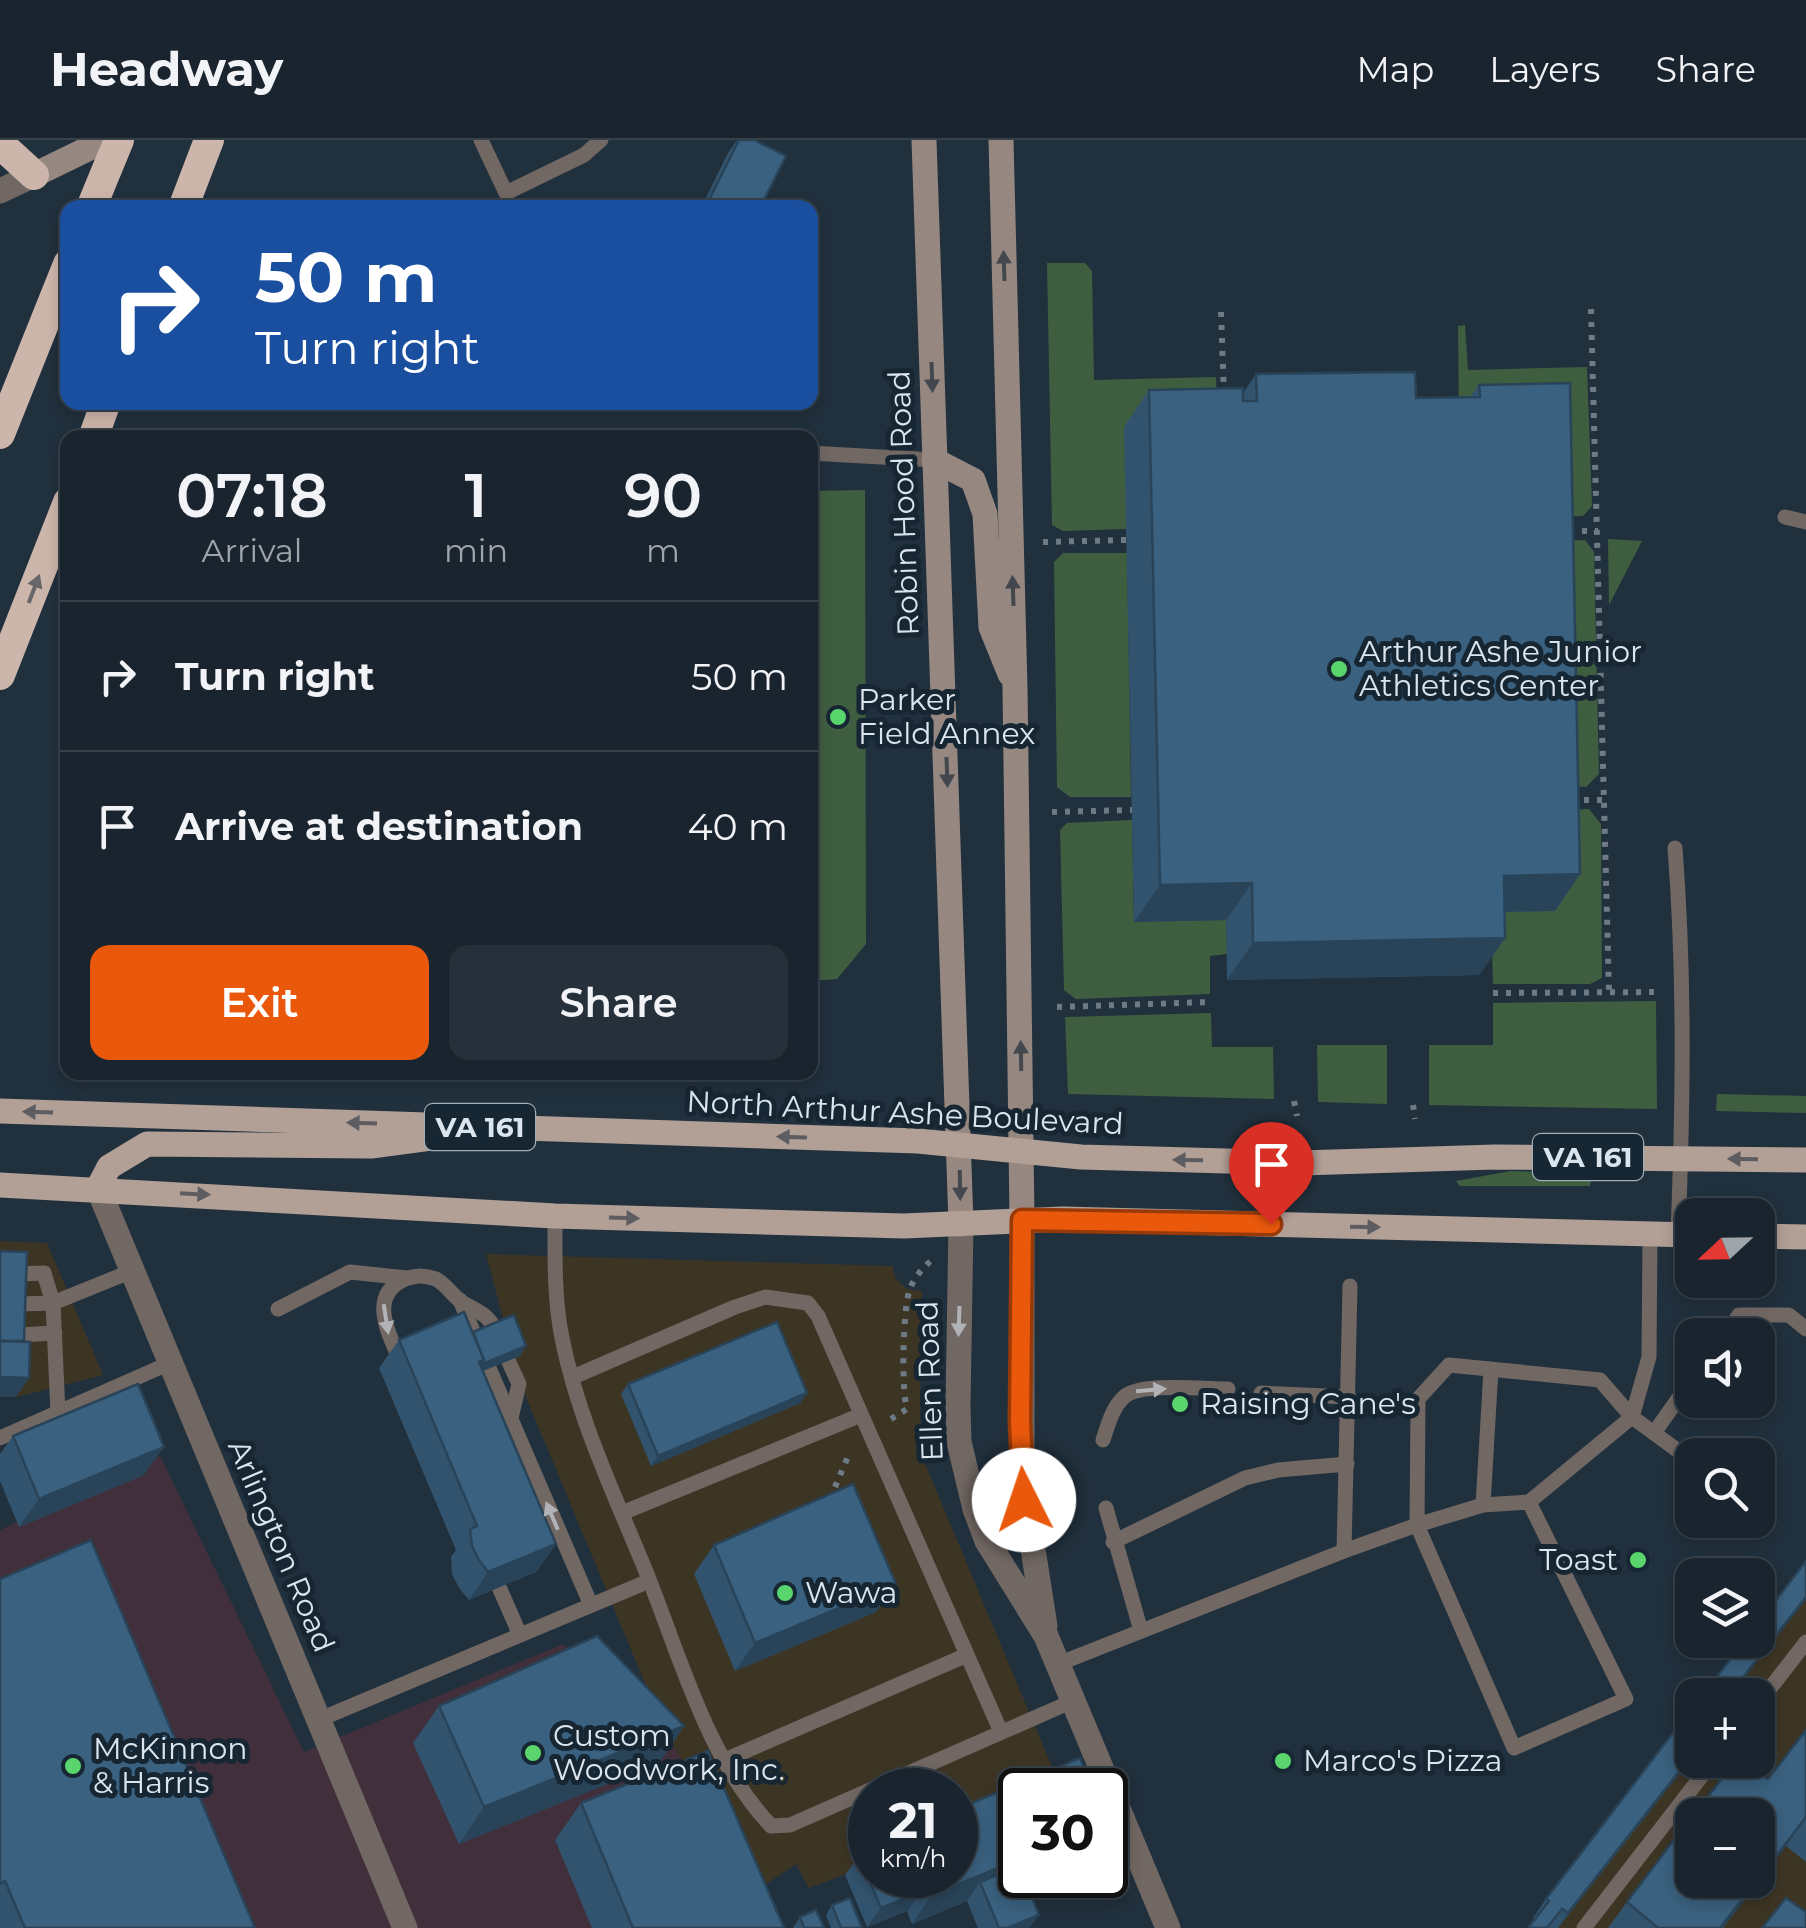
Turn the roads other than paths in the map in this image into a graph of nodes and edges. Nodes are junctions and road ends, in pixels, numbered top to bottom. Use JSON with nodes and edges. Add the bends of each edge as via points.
{"nodes":[{"id":1,"x":106,"y":140,"type":"edge"},
{"id":2,"x":119,"y":140,"type":"edge"},
{"id":3,"x":481,"y":140,"type":"edge"},
{"id":4,"x":600,"y":140,"type":"edge"},
{"id":5,"x":924,"y":140,"type":"edge"},
{"id":6,"x":1001,"y":140,"type":"edge"},
{"id":7,"x":0,"y":144,"type":"edge"},
{"id":8,"x":205,"y":150,"type":"edge"},
{"id":9,"x":34,"y":174,"type":"junction"},
{"id":10,"x":0,"y":190,"type":"edge"},
{"id":11,"x":94,"y":200,"type":"edge"},
{"id":12,"x":186,"y":200,"type":"edge"},
{"id":13,"x":60,"y":283,"type":"edge"},
{"id":14,"x":0,"y":434,"type":"edge"},
{"id":15,"x":818,"y":454,"type":"edge"},
{"id":16,"x":934,"y":460,"type":"junction"},
{"id":17,"x":1785,"y":517,"type":"dead end"},
{"id":18,"x":60,"y":522,"type":"edge"},
{"id":19,"x":1806,"y":522,"type":"edge"},
{"id":20,"x":0,"y":675,"type":"edge"},
{"id":21,"x":1016,"y":688,"type":"junction"},
{"id":22,"x":1675,"y":848,"type":"dead end"},
{"id":23,"x":0,"y":1110,"type":"edge"},
{"id":24,"x":505,"y":1128,"type":"junction"},
{"id":25,"x":959,"y":1146,"type":"junction"},
{"id":26,"x":1022,"y":1153,"type":"junction"},
{"id":27,"x":1681,"y":1158,"type":"junction"},
{"id":28,"x":1806,"y":1160,"type":"edge"},
{"id":29,"x":0,"y":1185,"type":"edge"},
{"id":30,"x":98,"y":1188,"type":"junction"},
{"id":31,"x":1683,"y":1198,"type":"edge"},
{"id":32,"x":554,"y":1216,"type":"junction"},
{"id":33,"x":1022,"y":1220,"type":"junction"},
{"id":34,"x":961,"y":1224,"type":"junction"},
{"id":35,"x":1650,"y":1234,"type":"junction"},
{"id":36,"x":1675,"y":1235,"type":"edge"},
{"id":37,"x":1775,"y":1236,"type":"edge"},
{"id":38,"x":1806,"y":1237,"type":"edge"},
{"id":39,"x":132,"y":1271,"type":"junction"},
{"id":40,"x":20,"y":1274,"type":"edge"},
{"id":41,"x":407,"y":1278,"type":"junction"},
{"id":42,"x":1350,"y":1286,"type":"dead end"},
{"id":43,"x":460,"y":1300,"type":"junction"},
{"id":44,"x":53,"y":1303,"type":"junction"},
{"id":45,"x":20,"y":1304,"type":"edge"},
{"id":46,"x":278,"y":1308,"type":"dead end"},
{"id":47,"x":1737,"y":1318,"type":"edge"},
{"id":48,"x":494,"y":1329,"type":"edge"},
{"id":49,"x":1806,"y":1329,"type":"edge"},
{"id":50,"x":454,"y":1332,"type":"edge"},
{"id":51,"x":54,"y":1333,"type":"junction"},
{"id":52,"x":18,"y":1335,"type":"edge"},
{"id":53,"x":476,"y":1336,"type":"edge"},
{"id":54,"x":400,"y":1360,"type":"edge"},
{"id":55,"x":508,"y":1360,"type":"edge"},
{"id":56,"x":170,"y":1362,"type":"junction"},
{"id":57,"x":489,"y":1368,"type":"edge"},
{"id":58,"x":1491,"y":1370,"type":"junction"},
{"id":59,"x":573,"y":1376,"type":"junction"},
{"id":60,"x":1228,"y":1389,"type":"dead end"},
{"id":61,"x":1261,"y":1393,"type":"dead end"},
{"id":62,"x":1349,"y":1397,"type":"junction"},
{"id":63,"x":483,"y":1398,"type":"edge"},
{"id":64,"x":1675,"y":1403,"type":"edge"},
{"id":65,"x":58,"y":1412,"type":"junction"},
{"id":66,"x":861,"y":1415,"type":"junction"},
{"id":67,"x":1632,"y":1417,"type":"junction"},
{"id":68,"x":511,"y":1418,"type":"junction"},
{"id":69,"x":1654,"y":1433,"type":"junction"},
{"id":70,"x":0,"y":1438,"type":"edge"},
{"id":71,"x":1103,"y":1440,"type":"dead end"},
{"id":72,"x":1675,"y":1448,"type":"edge"},
{"id":73,"x":1347,"y":1464,"type":"junction"},
{"id":74,"x":1529,"y":1502,"type":"junction"},
{"id":75,"x":1482,"y":1505,"type":"junction"},
{"id":76,"x":1106,"y":1508,"type":"dead end"},
{"id":77,"x":622,"y":1513,"type":"junction"},
{"id":78,"x":1417,"y":1525,"type":"junction"},
{"id":79,"x":1113,"y":1542,"type":"junction"},
{"id":80,"x":1344,"y":1551,"type":"junction"},
{"id":81,"x":649,"y":1580,"type":"junction"},
{"id":82,"x":500,"y":1587,"type":"edge"},
{"id":83,"x":591,"y":1605,"type":"junction"},
{"id":84,"x":1141,"y":1631,"type":"junction"},
{"id":85,"x":520,"y":1635,"type":"junction"},
{"id":86,"x":1046,"y":1636,"type":"junction"},
{"id":87,"x":1806,"y":1642,"type":"edge"},
{"id":88,"x":967,"y":1655,"type":"junction"},
{"id":89,"x":1058,"y":1664,"type":"junction"},
{"id":90,"x":1775,"y":1682,"type":"edge"},
{"id":91,"x":1072,"y":1700,"type":"junction"},
{"id":92,"x":318,"y":1720,"type":"junction"},
{"id":93,"x":1001,"y":1732,"type":"junction"},
{"id":94,"x":725,"y":1760,"type":"junction"},
{"id":95,"x":1700,"y":1778,"type":"edge"},
{"id":96,"x":405,"y":1928,"type":"edge"},
{"id":97,"x":1168,"y":1928,"type":"edge"},
{"id":98,"x":1584,"y":1928,"type":"edge"}],
"edges":[{"from":1,"to":9,"type":"main road"},
{"from":2,"to":11,"type":"highway"},
{"from":3,"to":4,"type":"lane","via":[[506,193],[584,155]]},
{"from":5,"to":16,"type":"main road","name":"Robin Hood Road","one_way":true},
{"from":21,"to":6,"type":"main road","one_way":true},
{"from":7,"to":9,"type":"highway"},
{"from":8,"to":12,"type":"highway"},
{"from":9,"to":10,"type":"street"},
{"from":13,"to":14,"type":"highway"},
{"from":15,"to":16,"type":"lane"},
{"from":16,"to":21,"type":"main road","via":[[973,480],[985,514],[991,627]]},
{"from":16,"to":25,"type":"main road","name":"Robin Hood Road","one_way":true},
{"from":17,"to":19,"type":"lane"},
{"from":20,"to":18,"type":"highway","one_way":true},
{"from":26,"to":21,"type":"main road","one_way":true},
{"from":22,"to":27,"type":"lane","via":[[1683,992]]},
{"from":24,"to":23,"type":"main road","name":"North Arthur Ashe Boulevard","number":"VA 161","one_way":true},
{"from":25,"to":24,"type":"main road","name":"North Arthur Ashe Boulevard","number":"VA 161","one_way":true},
{"from":24,"to":30,"type":"main road","via":[[370,1146],[147,1144],[109,1167]]},
{"from":25,"to":26,"type":"main road","name":"North Arthur Ashe Boulevard","number":"VA 161"},
{"from":25,"to":34,"type":"main road","name":"Robin Hood Road","one_way":true},
{"from":27,"to":26,"type":"main road","name":"North Arthur Ashe Boulevard","number":"VA 161","one_way":true,"via":[[1301,1163]]},
{"from":26,"to":33,"type":"main road"},
{"from":28,"to":27,"type":"main road","name":"North Arthur Ashe Boulevard","number":"VA 161","one_way":true},
{"from":27,"to":31,"type":"lane"},
{"from":29,"to":30,"type":"main road"},
{"from":30,"to":32,"type":"main road","one_way":true},
{"from":30,"to":39,"type":"street","name":"Arlington Road"},
{"from":32,"to":34,"type":"main road","one_way":true},
{"from":32,"to":59,"type":"lane","via":[[562,1338]]},
{"from":33,"to":34,"type":"main road"},
{"from":33,"to":35,"type":"main road","one_way":true},
{"from":33,"to":86,"type":"street","name":"Ellen Road","via":[[1022,1480]]},
{"from":34,"to":86,"type":"street","name":"Ellen Road","one_way":true,"via":[[958,1406],[966,1476],[987,1541]]},
{"from":35,"to":36,"type":"main road"},
{"from":35,"to":67,"type":"lane","via":[[1649,1357]]},
{"from":37,"to":38,"type":"main road"},
{"from":39,"to":44,"type":"lane"},
{"from":39,"to":56,"type":"street","name":"Arlington Road"},
{"from":40,"to":44,"type":"lane","via":[[44,1274]]},
{"from":41,"to":43,"type":"lane","via":[[434,1278]]},
{"from":41,"to":46,"type":"lane","via":[[350,1272]]},
{"from":41,"to":54,"type":"lane","one_way":true,"via":[[390,1288],[382,1306]]},
{"from":42,"to":62,"type":"lane"},
{"from":43,"to":48,"type":"lane","via":[[489,1317]]},
{"from":43,"to":50,"type":"lane"},
{"from":43,"to":53,"type":"lane"},
{"from":44,"to":45,"type":"lane"},
{"from":44,"to":51,"type":"lane"},
{"from":47,"to":49,"type":"lane","via":[[1788,1314]]},
{"from":51,"to":52,"type":"lane"},
{"from":51,"to":65,"type":"lane"},
{"from":55,"to":68,"type":"lane","via":[[519,1384]]},
{"from":56,"to":65,"type":"lane"},
{"from":56,"to":92,"type":"street","name":"Arlington Road"},
{"from":57,"to":68,"type":"lane"},
{"from":58,"to":67,"type":"lane","via":[[1600,1380]]},
{"from":58,"to":75,"type":"lane"},
{"from":58,"to":78,"type":"lane","via":[[1450,1365],[1418,1399]]},
{"from":59,"to":66,"type":"lane","via":[[735,1307],[766,1297],[786,1299],[808,1302],[818,1316]]},
{"from":59,"to":77,"type":"lane"},
{"from":71,"to":60,"type":"lane","one_way":true,"via":[[1126,1394],[1143,1388]]},
{"from":61,"to":62,"type":"lane"},
{"from":62,"to":73,"type":"lane"},
{"from":63,"to":68,"type":"lane"},
{"from":64,"to":69,"type":"lane"},
{"from":65,"to":70,"type":"lane"},
{"from":66,"to":77,"type":"lane"},
{"from":66,"to":88,"type":"lane"},
{"from":67,"to":69,"type":"lane"},
{"from":67,"to":74,"type":"lane"},
{"from":83,"to":68,"type":"lane","one_way":true},
{"from":69,"to":72,"type":"lane"},
{"from":73,"to":79,"type":"lane","via":[[1245,1478]]},
{"from":73,"to":80,"type":"lane"},
{"from":74,"to":75,"type":"lane"},
{"from":74,"to":78,"type":"lane","via":[[1626,1699],[1514,1748]]},
{"from":75,"to":78,"type":"lane"},
{"from":76,"to":79,"type":"lane"},
{"from":77,"to":81,"type":"lane"},
{"from":78,"to":80,"type":"lane"},
{"from":79,"to":84,"type":"lane"},
{"from":80,"to":84,"type":"lane"},
{"from":81,"to":83,"type":"lane"},
{"from":81,"to":94,"type":"lane"},
{"from":82,"to":85,"type":"lane"},
{"from":83,"to":85,"type":"lane"},
{"from":84,"to":89,"type":"lane"},
{"from":85,"to":92,"type":"lane"},
{"from":86,"to":89,"type":"street","name":"Ellen Road"},
{"from":87,"to":90,"type":"lane"},
{"from":88,"to":93,"type":"lane"},
{"from":88,"to":94,"type":"lane"},
{"from":89,"to":91,"type":"street","name":"Ellen Road"},
{"from":91,"to":93,"type":"lane"},
{"from":91,"to":97,"type":"street","name":"Ellen Road"},
{"from":92,"to":96,"type":"street","name":"Arlington Road"},
{"from":93,"to":94,"type":"lane","via":[[790,1825],[771,1826]]},
{"from":95,"to":98,"type":"lane"}]}
